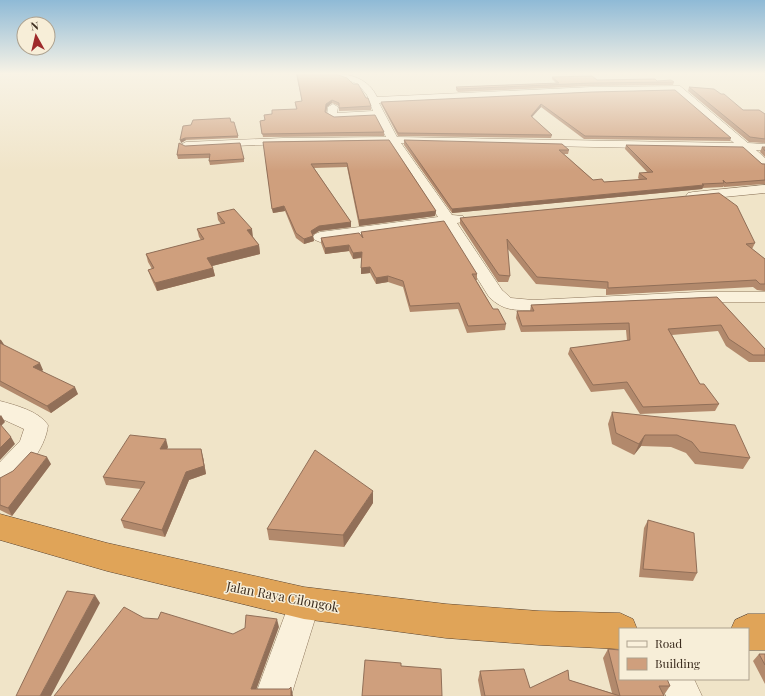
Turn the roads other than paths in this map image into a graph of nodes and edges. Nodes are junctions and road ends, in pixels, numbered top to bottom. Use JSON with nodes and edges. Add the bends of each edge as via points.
{"nodes":[{"id":1,"x":376,"y":106,"type":"edge"},
{"id":2,"x":699,"y":106,"type":"edge"},
{"id":3,"x":333,"y":107,"type":"edge"},
{"id":4,"x":379,"y":114,"type":"junction"},
{"id":5,"x":393,"y":140,"type":"junction"},
{"id":6,"x":186,"y":145,"type":"edge"},
{"id":7,"x":746,"y":147,"type":"junction"},
{"id":8,"x":765,"y":147,"type":"edge"},
{"id":9,"x":765,"y":164,"type":"edge"},
{"id":10,"x":765,"y":189,"type":"edge"},
{"id":11,"x":678,"y":198,"type":"edge"},
{"id":12,"x":469,"y":218,"type":"edge"},
{"id":13,"x":448,"y":220,"type":"junction"},
{"id":14,"x":320,"y":237,"type":"edge"},
{"id":15,"x":765,"y":297,"type":"edge"},
{"id":16,"x":0,"y":409,"type":"edge"},
{"id":17,"x":0,"y":477,"type":"edge"},
{"id":18,"x":0,"y":527,"type":"edge"},
{"id":19,"x":304,"y":603,"type":"junction"},
{"id":20,"x":619,"y":631,"type":"edge"},
{"id":21,"x":749,"y":632,"type":"edge"},
{"id":22,"x":765,"y":632,"type":"edge"},
{"id":23,"x":677,"y":680,"type":"edge"},
{"id":24,"x":273,"y":696,"type":"edge"},
{"id":25,"x":684,"y":696,"type":"edge"}],
"edges":[{"from":1,"to":4,"type":"street"},
{"from":2,"to":7,"type":"street"},
{"from":3,"to":4,"type":"street","via":[[331,111],[334,116]]},
{"from":4,"to":5,"type":"street"},
{"from":5,"to":6,"type":"street"},
{"from":5,"to":7,"type":"street"},
{"from":5,"to":13,"type":"street"},
{"from":7,"to":8,"type":"street"},
{"from":7,"to":9,"type":"street"},
{"from":10,"to":11,"type":"street"},
{"from":12,"to":13,"type":"street"},
{"from":13,"to":14,"type":"street"},
{"from":13,"to":15,"type":"street","via":[[495,293],[505,302],[516,306],[698,297]]},
{"from":16,"to":17,"type":"street","via":[[36,425],[33,441]]},
{"from":18,"to":19,"type":"highway","name":"Jalan Raya Cilongok","via":[[106,556]]},
{"from":19,"to":20,"type":"highway","name":"Jalan Raya Cilongok","via":[[446,621]]},
{"from":19,"to":24,"type":"street"},
{"from":21,"to":22,"type":"highway"},
{"from":23,"to":25,"type":"street"}]}
